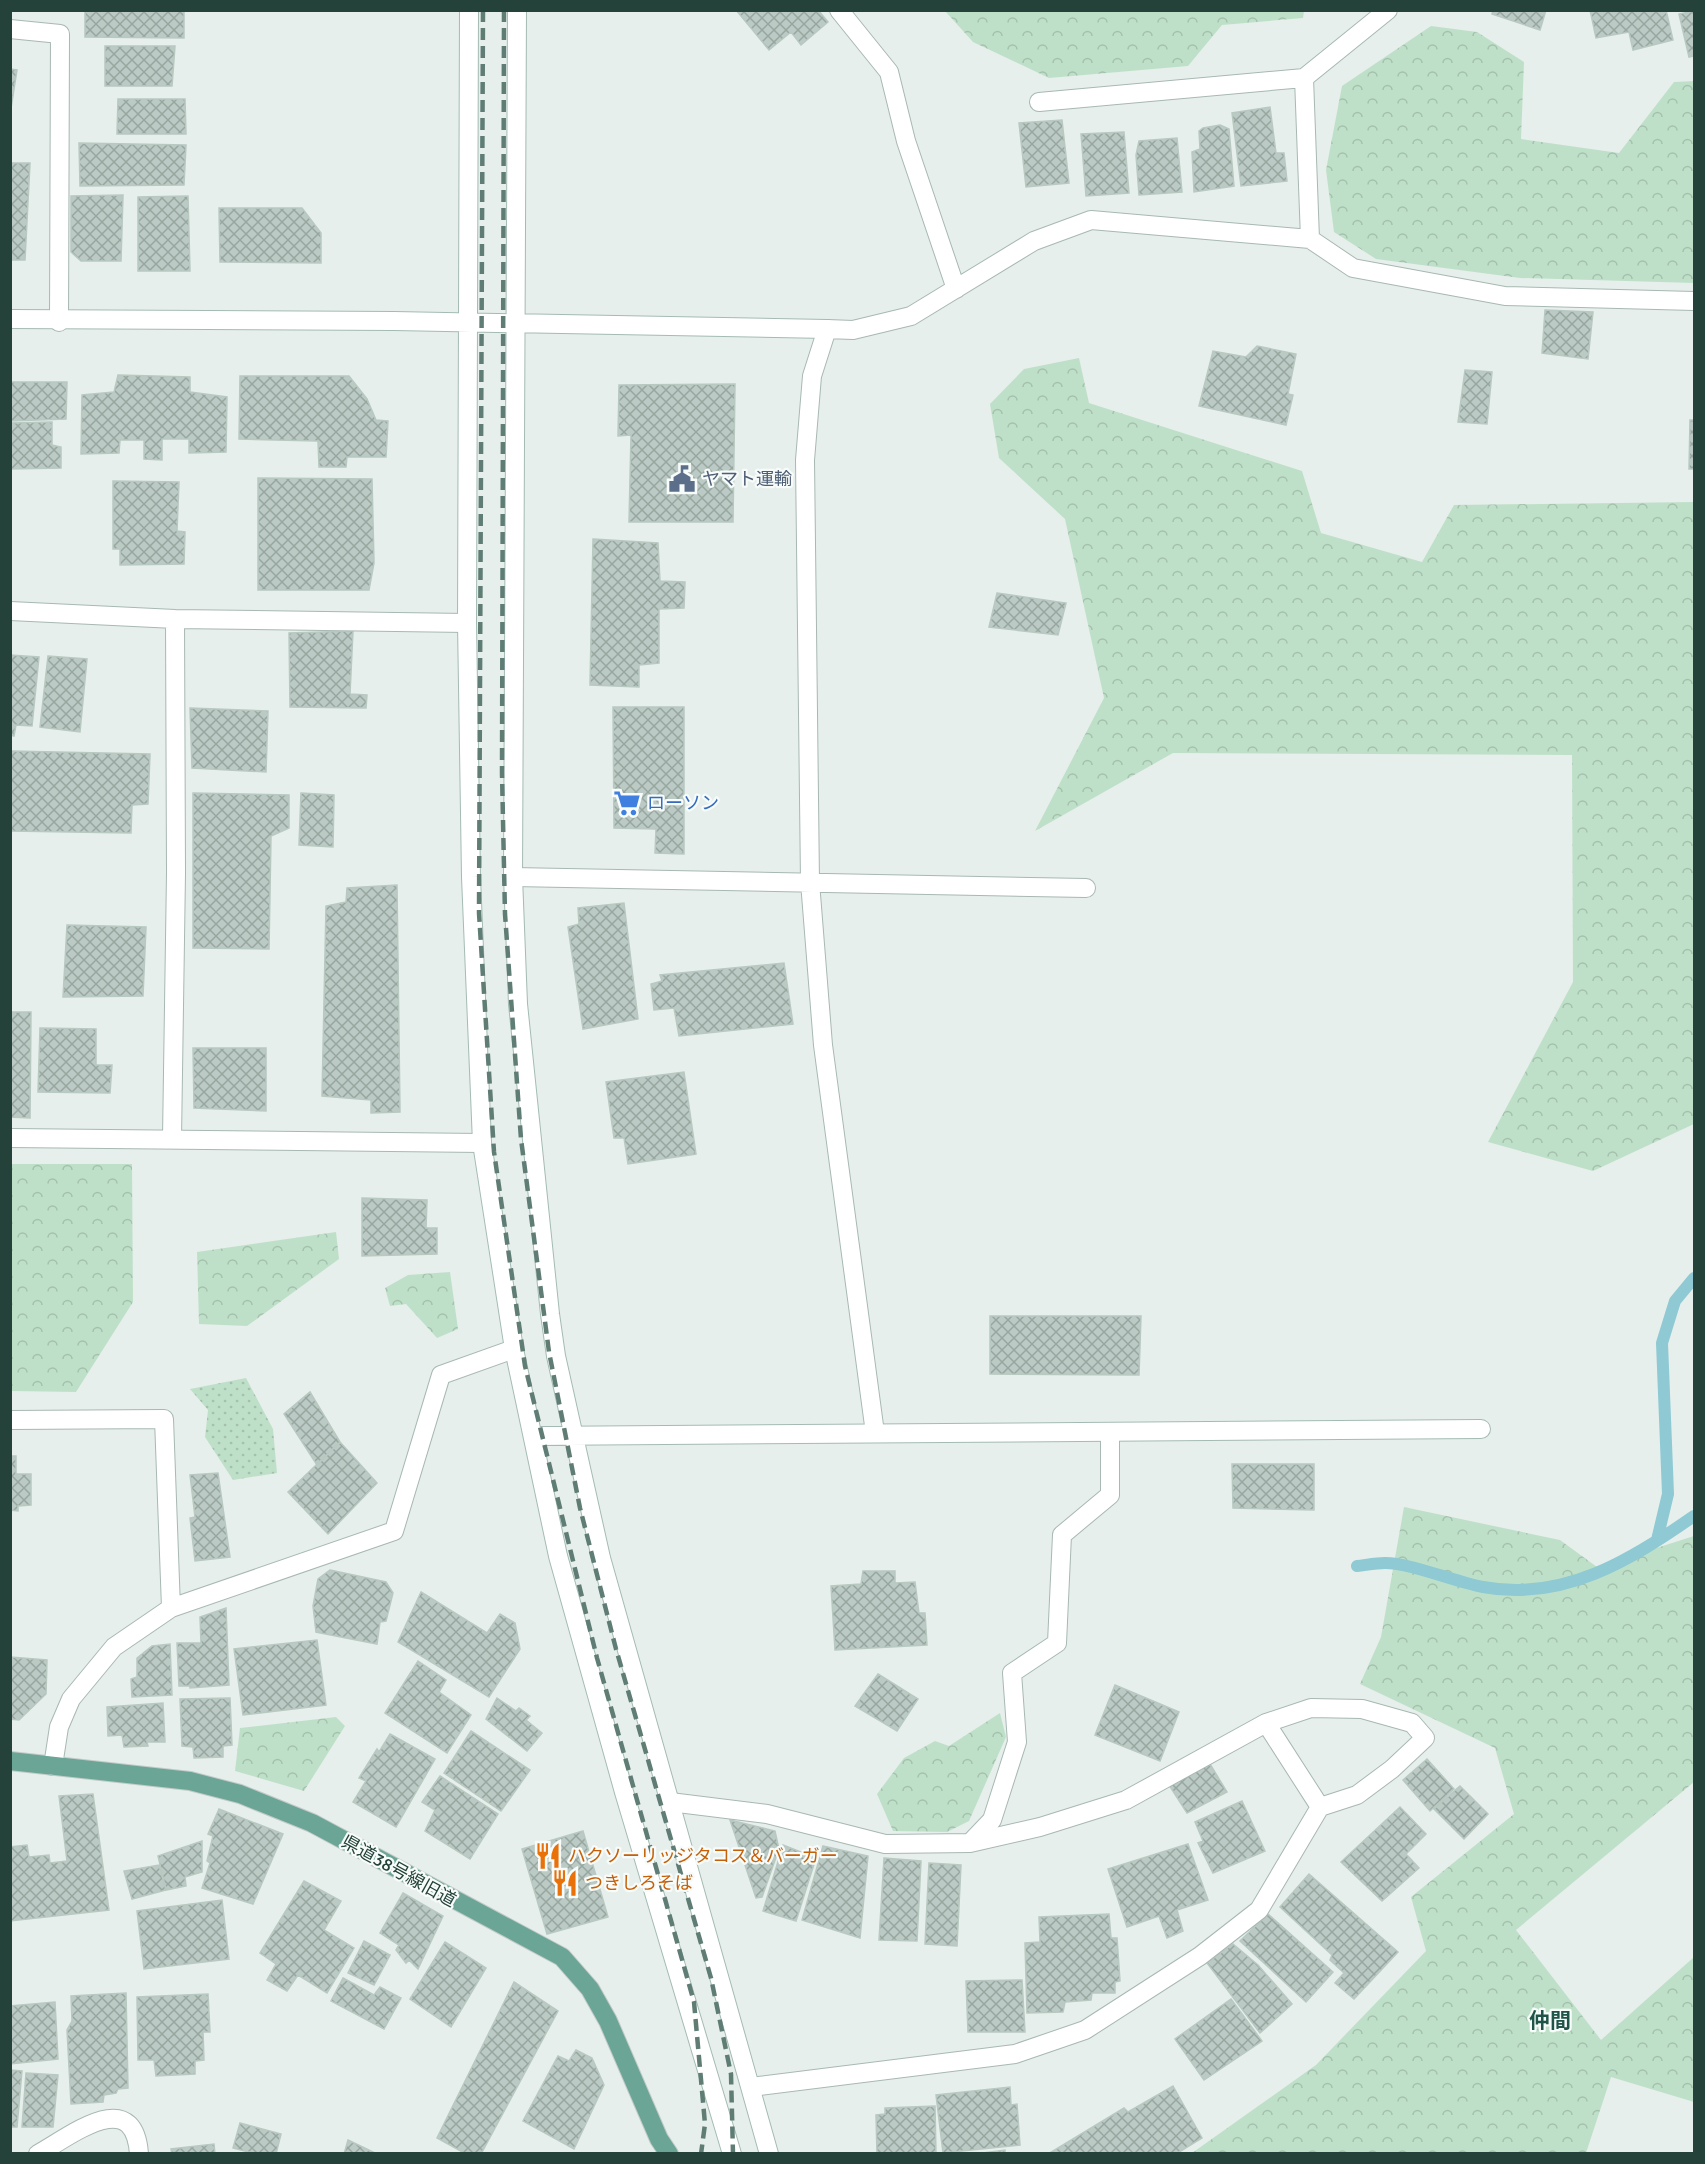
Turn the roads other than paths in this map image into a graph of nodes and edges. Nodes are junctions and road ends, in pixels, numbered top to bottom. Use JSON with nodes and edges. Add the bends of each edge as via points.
{"nodes":[{"id":1,"x":470,"y":10,"type":"edge"},
{"id":2,"x":517,"y":10,"type":"edge"},
{"id":3,"x":839,"y":10,"type":"edge"},
{"id":4,"x":1388,"y":10,"type":"edge"},
{"id":5,"x":10,"y":29,"type":"edge"},
{"id":6,"x":1304,"y":78,"type":"junction"},
{"id":7,"x":1039,"y":102,"type":"dead end"},
{"id":8,"x":1310,"y":239,"type":"junction"},
{"id":9,"x":956,"y":289,"type":"junction"},
{"id":10,"x":1695,"y":301,"type":"edge"},
{"id":11,"x":10,"y":320,"type":"edge"},
{"id":12,"x":59,"y":322,"type":"junction"},
{"id":13,"x":468,"y":322,"type":"junction"},
{"id":14,"x":515,"y":323,"type":"junction"},
{"id":15,"x":827,"y":329,"type":"junction"},
{"id":16,"x":10,"y":611,"type":"edge"},
{"id":17,"x":175,"y":619,"type":"junction"},
{"id":18,"x":467,"y":623,"type":"junction"},
{"id":19,"x":513,"y":877,"type":"junction"},
{"id":20,"x":810,"y":882,"type":"junction"},
{"id":21,"x":1086,"y":888,"type":"dead end"},
{"id":22,"x":10,"y":1138,"type":"edge"},
{"id":23,"x":172,"y":1139,"type":"junction"},
{"id":24,"x":482,"y":1143,"type":"junction"},
{"id":25,"x":514,"y":1348,"type":"junction"},
{"id":26,"x":10,"y":1420,"type":"edge"},
{"id":27,"x":1481,"y":1429,"type":"dead end"},
{"id":28,"x":1110,"y":1432,"type":"junction"},
{"id":29,"x":875,"y":1433,"type":"junction"},
{"id":30,"x":574,"y":1435,"type":"junction"},
{"id":31,"x":533,"y":1436,"type":"junction"},
{"id":32,"x":171,"y":1608,"type":"junction"},
{"id":33,"x":1266,"y":1723,"type":"junction"},
{"id":34,"x":10,"y":1761,"type":"edge"},
{"id":35,"x":53,"y":1766,"type":"junction"},
{"id":36,"x":670,"y":1802,"type":"junction"},
{"id":37,"x":1320,"y":1808,"type":"junction"},
{"id":38,"x":970,"y":1843,"type":"junction"},
{"id":39,"x":751,"y":2087,"type":"junction"},
{"id":40,"x":38,"y":2154,"type":"edge"},
{"id":41,"x":139,"y":2154,"type":"edge"},
{"id":42,"x":669,"y":2154,"type":"edge"},
{"id":43,"x":732,"y":2154,"type":"edge"},
{"id":44,"x":769,"y":2154,"type":"edge"}],
"edges":[{"from":1,"to":13,"type":"street"},
{"from":2,"to":14,"type":"street"},
{"from":3,"to":9,"type":"street","via":[[889,72],[906,141]]},
{"from":4,"to":6,"type":"street"},
{"from":5,"to":12,"type":"street","via":[[60,34]]},
{"from":6,"to":7,"type":"street"},
{"from":6,"to":8,"type":"street"},
{"from":8,"to":9,"type":"street","via":[[1091,220],[1034,241]]},
{"from":8,"to":10,"type":"street","via":[[1353,268],[1505,296]]},
{"from":9,"to":15,"type":"street","via":[[911,316],[853,330]]},
{"from":11,"to":12,"type":"street"},
{"from":12,"to":13,"type":"street"},
{"from":13,"to":14,"type":"street"},
{"from":13,"to":18,"type":"street"},
{"from":14,"to":15,"type":"street"},
{"from":14,"to":19,"type":"street"},
{"from":15,"to":20,"type":"street","via":[[812,376],[805,460]]},
{"from":16,"to":17,"type":"street"},
{"from":17,"to":18,"type":"street"},
{"from":17,"to":23,"type":"street"},
{"from":18,"to":24,"type":"street","via":[[471,877]]},
{"from":19,"to":20,"type":"street"},
{"from":19,"to":30,"type":"street","via":[[518,1004],[551,1325]]},
{"from":20,"to":21,"type":"street"},
{"from":20,"to":29,"type":"street","via":[[823,1045]]},
{"from":22,"to":23,"type":"street"},
{"from":23,"to":24,"type":"street"},
{"from":24,"to":25,"type":"street"},
{"from":25,"to":31,"type":"street"},
{"from":25,"to":32,"type":"street","via":[[441,1375],[394,1531]]},
{"from":26,"to":32,"type":"street","via":[[164,1419]]},
{"from":27,"to":28,"type":"street"},
{"from":28,"to":29,"type":"street"},
{"from":28,"to":38,"type":"street","via":[[1110,1495],[1062,1535],[1057,1643],[1012,1673],[1017,1742],[992,1820]]},
{"from":29,"to":30,"type":"street"},
{"from":30,"to":31,"type":"street"},
{"from":30,"to":36,"type":"street","via":[[601,1558]]},
{"from":31,"to":43,"type":"street","via":[[564,1579]]},
{"from":32,"to":35,"type":"street","via":[[114,1647],[71,1699],[59,1727]]},
{"from":33,"to":37,"type":"street"},
{"from":33,"to":37,"type":"street","via":[[1311,1708],[1362,1709],[1412,1723],[1425,1738],[1356,1795]]},
{"from":33,"to":38,"type":"street","via":[[1126,1800],[1040,1827]]},
{"from":34,"to":35,"type":"main road","name":"県道38号線旧道"},
{"from":35,"to":42,"type":"main road","name":"県道38号線旧道","via":[[190,1781],[240,1794],[312,1823],[562,1957],[590,1989],[608,2021]]},
{"from":36,"to":38,"type":"street","via":[[767,1814],[885,1844]]},
{"from":36,"to":39,"type":"street"},
{"from":37,"to":39,"type":"street","via":[[1260,1910],[1200,1956],[1085,2030],[1016,2054]]},
{"from":39,"to":44,"type":"street"},
{"from":40,"to":41,"type":"street","via":[[102,2119],[118,2117],[129,2122],[138,2136]]}]}
